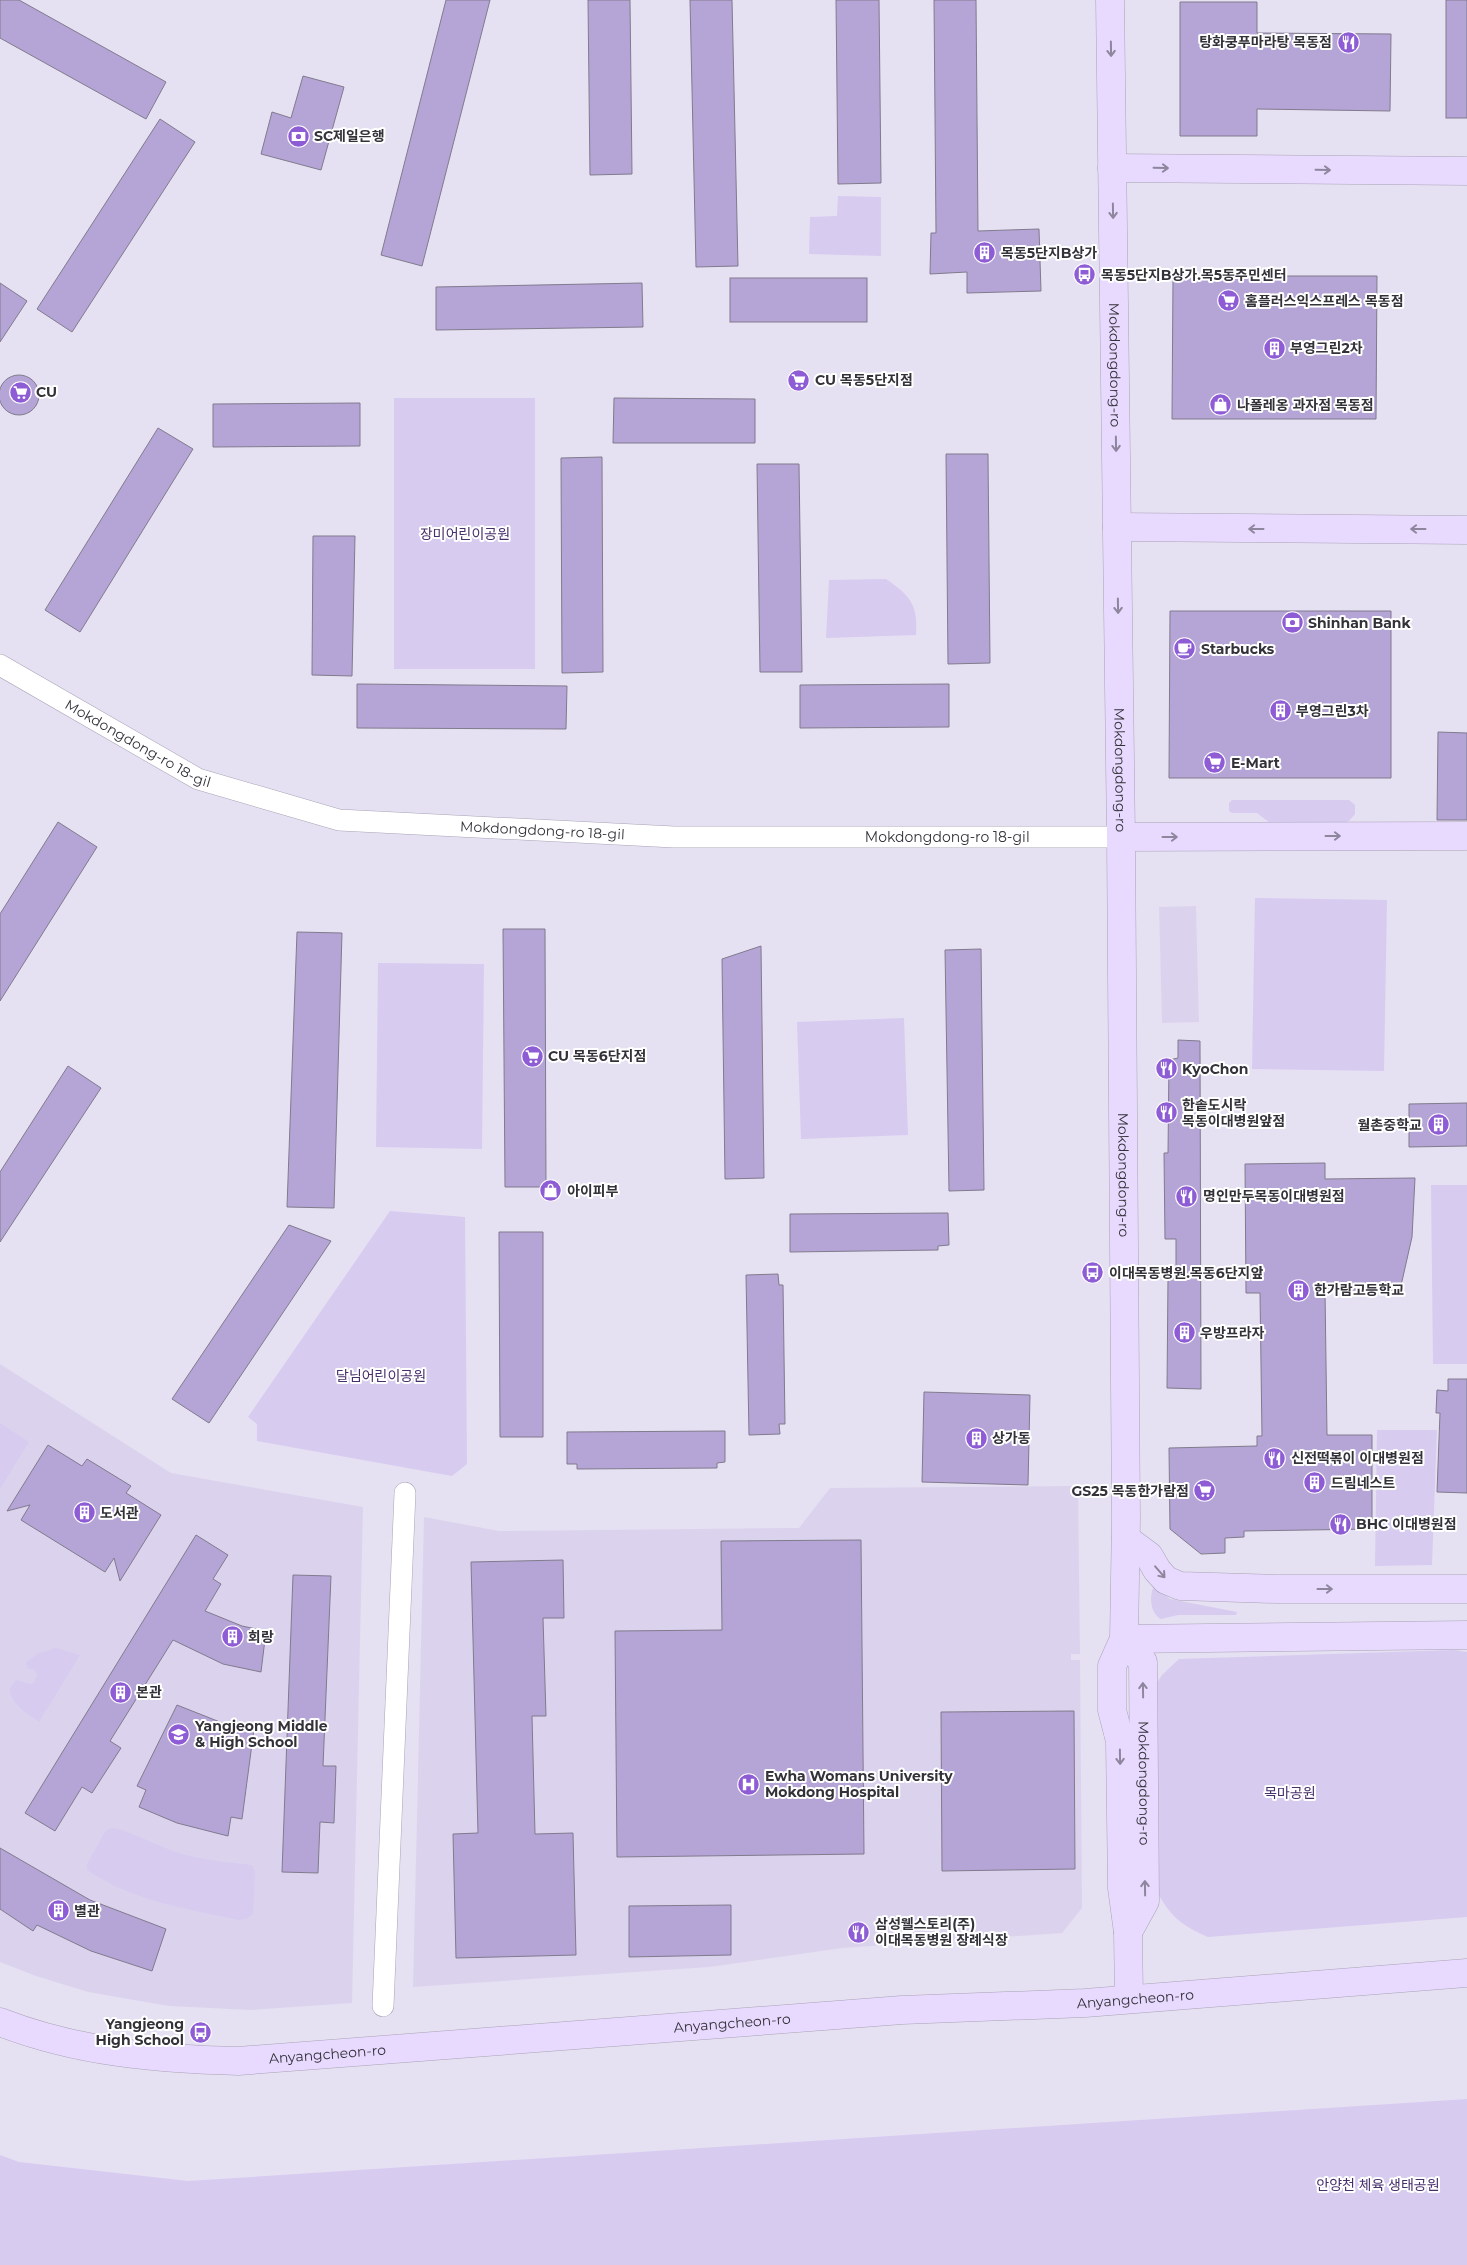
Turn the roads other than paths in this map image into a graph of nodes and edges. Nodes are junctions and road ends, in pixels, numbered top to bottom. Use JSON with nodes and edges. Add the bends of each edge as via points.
{"nodes":[{"id":1,"x":1110,"y":0,"type":"edge"},
{"id":2,"x":1112,"y":168,"type":"junction"},
{"id":3,"x":1467,"y":171,"type":"edge"},
{"id":4,"x":1117,"y":527,"type":"junction"},
{"id":5,"x":1467,"y":530,"type":"edge"},
{"id":6,"x":0,"y":665,"type":"edge"},
{"id":7,"x":1467,"y":836,"type":"edge"},
{"id":8,"x":1121,"y":837,"type":"junction"},
{"id":9,"x":405,"y":1493,"type":"dead end"},
{"id":10,"x":1126,"y":1539,"type":"junction"},
{"id":11,"x":1467,"y":1589,"type":"edge"},
{"id":12,"x":1467,"y":1635,"type":"edge"},
{"id":13,"x":1124,"y":1639,"type":"junction"},
{"id":14,"x":1467,"y":1973,"type":"edge"},
{"id":15,"x":1129,"y":1999,"type":"junction"},
{"id":16,"x":383,"y":2006,"type":"dead end"},
{"id":17,"x":0,"y":2022,"type":"edge"}],
"edges":[{"from":1,"to":2,"type":"main road","name":"Mokdongdong-ro","one_way":true},
{"from":2,"to":3,"type":"main road","one_way":true},
{"from":2,"to":4,"type":"main road","name":"Mokdongdong-ro","one_way":true},
{"from":5,"to":4,"type":"main road","one_way":true},
{"from":4,"to":8,"type":"main road","name":"Mokdongdong-ro","one_way":true},
{"from":6,"to":8,"type":"street","name":"Mokdongdong-ro 18-gil","via":[[198,779],[338,820],[674,837]]},
{"from":8,"to":7,"type":"main road","one_way":true},
{"from":8,"to":10,"type":"main road","name":"Mokdongdong-ro"},
{"from":9,"to":16,"type":"street"},
{"from":10,"to":11,"type":"main road","one_way":true,"via":[[1149,1556],[1166,1580],[1180,1586]]},
{"from":10,"to":13,"type":"main road","name":"Mokdongdong-ro"},
{"from":12,"to":13,"type":"main road"},
{"from":13,"to":15,"type":"main road","name":"Mokdongdong-ro","via":[[1112,1666],[1112,1710],[1120,1741],[1122,1888],[1128,1932]]},
{"from":14,"to":15,"type":"main road","name":"Anyangcheon-ro"},
{"from":15,"to":17,"type":"main road","name":"Anyangcheon-ro","via":[[882,2012],[238,2061],[161,2059],[82,2048]]}]}
